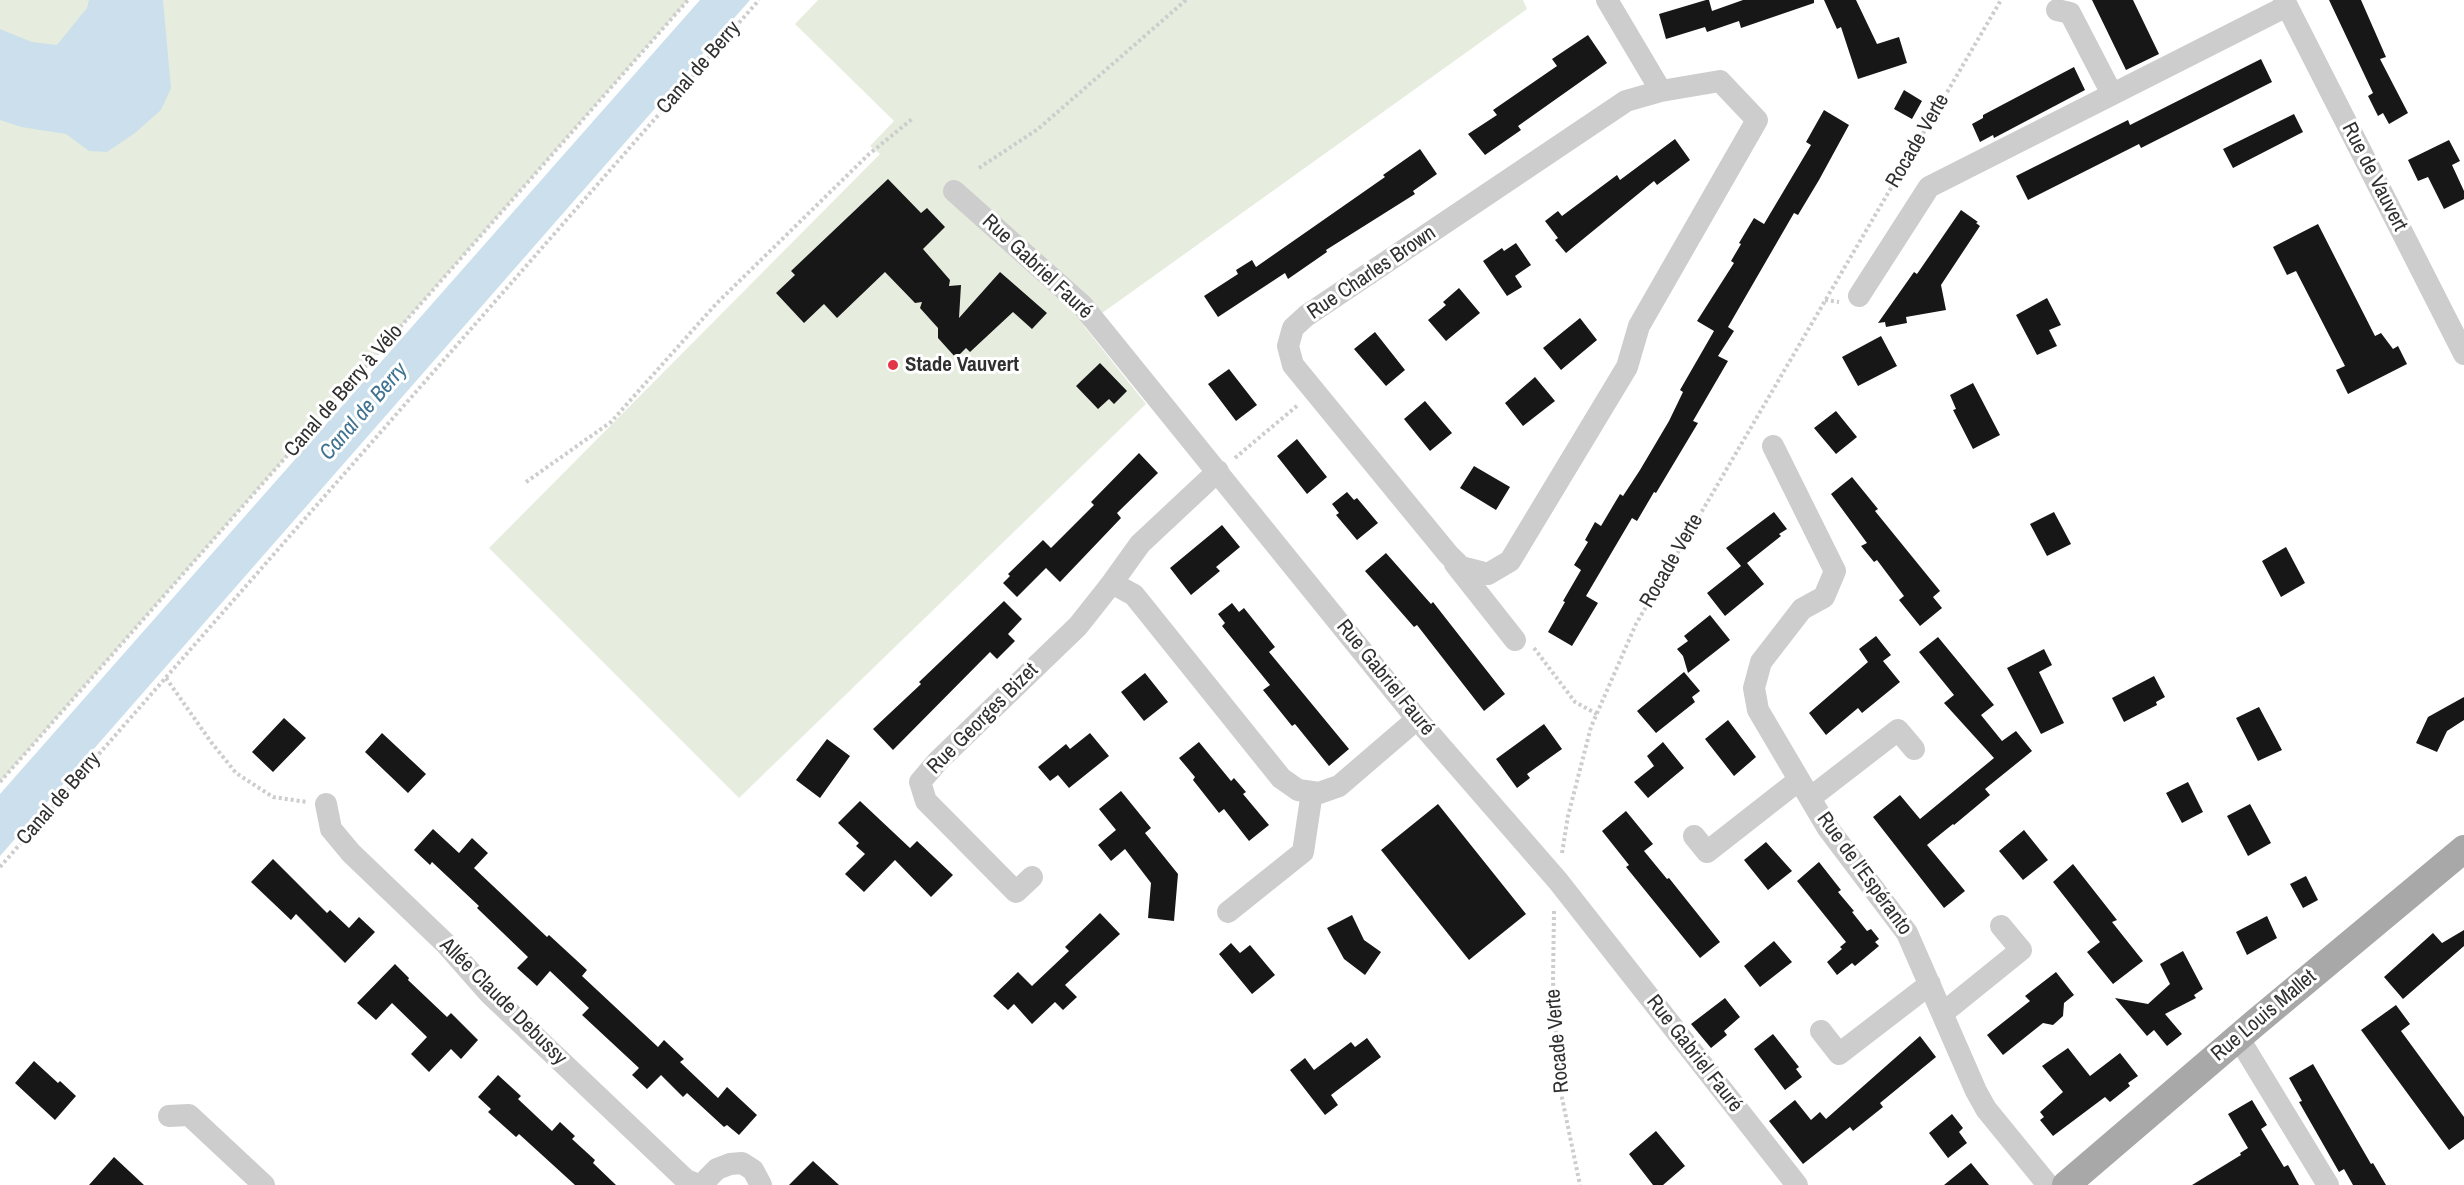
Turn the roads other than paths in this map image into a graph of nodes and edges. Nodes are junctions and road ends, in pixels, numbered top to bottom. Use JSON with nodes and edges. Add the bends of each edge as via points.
{"nodes":[{"id":1,"x":1607,"y":0,"type":"edge"},
{"id":2,"x":2285,"y":3,"type":"edge"},
{"id":3,"x":2057,"y":10,"type":"dead end"},
{"id":4,"x":1660,"y":91,"type":"junction"},
{"id":5,"x":2112,"y":94,"type":"junction"},
{"id":6,"x":954,"y":191,"type":"dead end"},
{"id":7,"x":1859,"y":296,"type":"dead end"},
{"id":8,"x":2464,"y":354,"type":"edge"},
{"id":9,"x":1773,"y":446,"type":"dead end"},
{"id":10,"x":1218,"y":471,"type":"junction"},
{"id":11,"x":1448,"y":554,"type":"junction"},
{"id":12,"x":1112,"y":583,"type":"junction"},
{"id":13,"x":1515,"y":640,"type":"road end"},
{"id":14,"x":1417,"y":719,"type":"junction"},
{"id":15,"x":1914,"y":749,"type":"dead end"},
{"id":16,"x":1805,"y":789,"type":"junction"},
{"id":17,"x":1312,"y":792,"type":"junction"},
{"id":18,"x":326,"y":804,"type":"road end"},
{"id":19,"x":1694,"y":836,"type":"dead end"},
{"id":20,"x":2464,"y":849,"type":"edge"},
{"id":21,"x":1032,"y":877,"type":"dead end"},
{"id":22,"x":1228,"y":912,"type":"dead end"},
{"id":23,"x":2001,"y":926,"type":"dead end"},
{"id":24,"x":1930,"y":984,"type":"junction"},
{"id":25,"x":1943,"y":1013,"type":"junction"},
{"id":26,"x":1821,"y":1031,"type":"dead end"},
{"id":27,"x":2238,"y":1037,"type":"junction"},
{"id":28,"x":170,"y":1116,"type":"dead end"},
{"id":29,"x":264,"y":1185,"type":"edge"},
{"id":30,"x":699,"y":1185,"type":"edge"},
{"id":31,"x":706,"y":1185,"type":"edge"},
{"id":32,"x":761,"y":1185,"type":"edge"},
{"id":33,"x":1797,"y":1185,"type":"edge"},
{"id":34,"x":2048,"y":1185,"type":"edge"},
{"id":35,"x":2066,"y":1185,"type":"edge"},
{"id":36,"x":2328,"y":1185,"type":"edge"}],
"edges":[{"from":1,"to":4,"type":"street"},
{"from":2,"to":5,"type":"street"},
{"from":2,"to":8,"type":"street","name":"Rue de Vauvert"},
{"from":3,"to":5,"type":"street","via":[[2070,14]]},
{"from":4,"to":11,"type":"street","name":"Rue Charles Brown","via":[[1720,81],[1757,120],[1639,326],[1627,367],[1510,561],[1488,574],[1461,567]]},
{"from":4,"to":11,"type":"street","name":"Rue Charles Brown","via":[[1626,101],[1293,328],[1288,346],[1293,365]]},
{"from":5,"to":7,"type":"street","via":[[1929,187]]},
{"from":6,"to":10,"type":"street","name":"Rue Gabriel Fauré","via":[[1082,305]]},
{"from":9,"to":16,"type":"street","name":"Rue de l'Espéranto","via":[[1835,571],[1824,597],[1802,609],[1763,658],[1755,679],[1758,710]]},
{"from":10,"to":12,"type":"street","name":"Rue Georges Bizet","via":[[1140,544]]},
{"from":10,"to":14,"type":"street","name":"Rue Gabriel Fauré"},
{"from":11,"to":13,"type":"street","name":"Rue Charles Brown"},
{"from":12,"to":17,"type":"street","via":[[1134,595],[1281,778],[1298,790]]},
{"from":12,"to":21,"type":"street","name":"Rue Georges Bizet","via":[[1078,626],[920,782],[926,801],[1016,892]]},
{"from":14,"to":17,"type":"street","via":[[1338,786]]},
{"from":14,"to":33,"type":"street","name":"Rue Gabriel Fauré","via":[[1558,881]]},
{"from":15,"to":16,"type":"street","name":"Rue de l'Espéranto","via":[[1898,730]]},
{"from":16,"to":19,"type":"street","name":"Rue de l'Espéranto","via":[[1707,852]]},
{"from":16,"to":24,"type":"street","name":"Rue de l'Espéranto","via":[[1837,841],[1907,933]]},
{"from":17,"to":22,"type":"street","via":[[1303,852]]},
{"from":18,"to":30,"type":"street","name":"Allée Claude Debussy","via":[[332,829],[351,853],[445,943],[489,993],[686,1180]]},
{"from":20,"to":27,"type":"main road","name":"Rue Louis Mallet"},
{"from":23,"to":25,"type":"street","via":[[2021,950]]},
{"from":24,"to":25,"type":"street","name":"Rue de l'Espéranto"},
{"from":24,"to":26,"type":"street","via":[[1839,1054]]},
{"from":25,"to":34,"type":"street","name":"Rue de l'Espéranto","via":[[1986,1109]]},
{"from":27,"to":35,"type":"main road","name":"Rue Louis Mallet"},
{"from":27,"to":36,"type":"street"},
{"from":28,"to":29,"type":"street","via":[[189,1115]]},
{"from":31,"to":32,"type":"street","via":[[717,1169],[742,1163],[753,1170]]}]}
